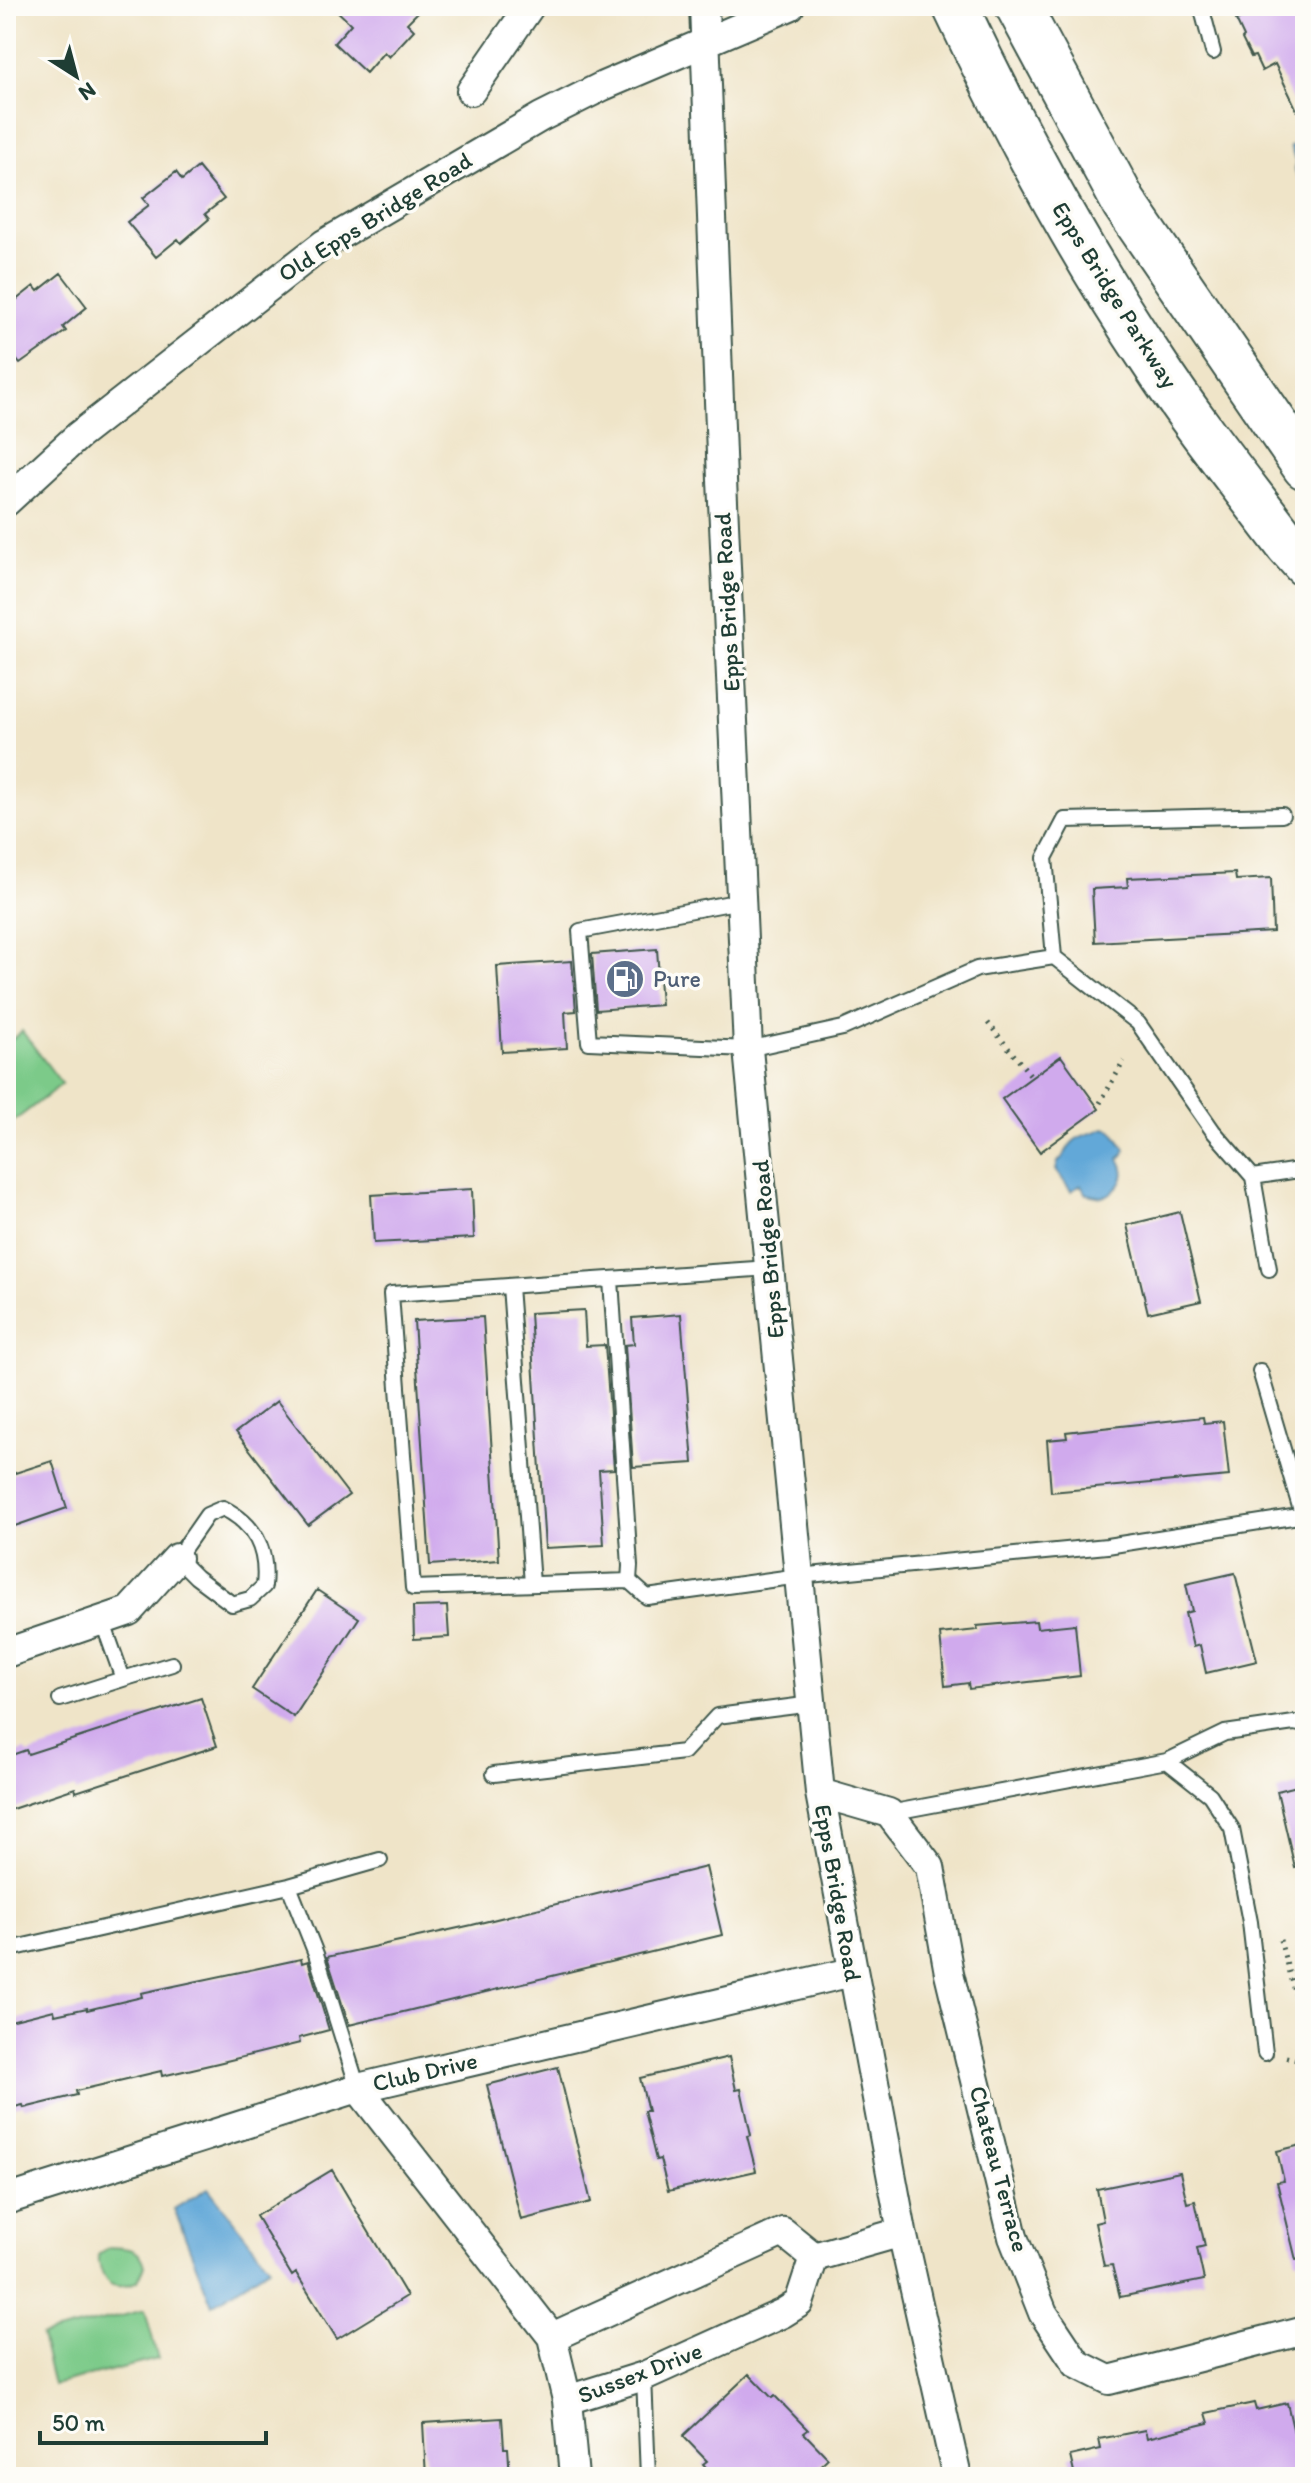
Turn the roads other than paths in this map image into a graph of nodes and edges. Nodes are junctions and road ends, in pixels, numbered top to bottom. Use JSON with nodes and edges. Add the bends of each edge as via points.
{"nodes":[{"id":1,"x":530,"y":6,"type":"edge"},
{"id":2,"x":704,"y":6,"type":"edge"},
{"id":3,"x":790,"y":6,"type":"edge"},
{"id":4,"x":955,"y":6,"type":"edge"},
{"id":5,"x":1201,"y":6,"type":"edge"},
{"id":6,"x":1031,"y":18,"type":"edge"},
{"id":7,"x":706,"y":43,"type":"junction"},
{"id":8,"x":1213,"y":52,"type":"dead end"},
{"id":9,"x":471,"y":91,"type":"dead end"},
{"id":10,"x":1305,"y":467,"type":"edge"},
{"id":11,"x":6,"y":502,"type":"edge"},
{"id":12,"x":1305,"y":564,"type":"edge"},
{"id":13,"x":1282,"y":815,"type":"dead end"},
{"id":14,"x":741,"y":901,"type":"junction"},
{"id":15,"x":1054,"y":957,"type":"junction"},
{"id":16,"x":748,"y":1049,"type":"junction"},
{"id":17,"x":1305,"y":1169,"type":"edge"},
{"id":18,"x":1253,"y":1177,"type":"junction"},
{"id":19,"x":770,"y":1268,"type":"junction"},
{"id":20,"x":1269,"y":1269,"type":"dead end"},
{"id":21,"x":611,"y":1280,"type":"junction"},
{"id":22,"x":510,"y":1286,"type":"junction"},
{"id":23,"x":1260,"y":1371,"type":"dead end"},
{"id":24,"x":1304,"y":1518,"type":"edge"},
{"id":25,"x":177,"y":1558,"type":"junction"},
{"id":26,"x":799,"y":1576,"type":"junction"},
{"id":27,"x":629,"y":1581,"type":"junction"},
{"id":28,"x":532,"y":1584,"type":"junction"},
{"id":29,"x":102,"y":1620,"type":"junction"},
{"id":30,"x":6,"y":1653,"type":"edge"},
{"id":31,"x":172,"y":1664,"type":"dead end"},
{"id":32,"x":123,"y":1679,"type":"junction"},
{"id":33,"x":60,"y":1699,"type":"dead end"},
{"id":34,"x":812,"y":1704,"type":"junction"},
{"id":35,"x":1305,"y":1725,"type":"edge"},
{"id":36,"x":1167,"y":1761,"type":"junction"},
{"id":37,"x":494,"y":1774,"type":"dead end"},
{"id":38,"x":820,"y":1793,"type":"junction"},
{"id":39,"x":889,"y":1813,"type":"junction"},
{"id":40,"x":380,"y":1860,"type":"dead end"},
{"id":41,"x":289,"y":1886,"type":"junction"},
{"id":42,"x":6,"y":1950,"type":"edge"},
{"id":43,"x":852,"y":1972,"type":"junction"},
{"id":44,"x":1265,"y":2053,"type":"dead end"},
{"id":45,"x":358,"y":2088,"type":"junction"},
{"id":46,"x":6,"y":2200,"type":"edge"},
{"id":47,"x":902,"y":2232,"type":"junction"},
{"id":48,"x":814,"y":2257,"type":"junction"},
{"id":49,"x":1305,"y":2330,"type":"edge"},
{"id":50,"x":552,"y":2337,"type":"junction"},
{"id":51,"x":644,"y":2376,"type":"junction"},
{"id":52,"x":567,"y":2400,"type":"junction"},
{"id":53,"x":574,"y":2477,"type":"edge"},
{"id":54,"x":648,"y":2477,"type":"edge"},
{"id":55,"x":957,"y":2477,"type":"edge"}],
"edges":[{"from":1,"to":9,"type":"street"},
{"from":2,"to":7,"type":"street","name":"Epps Bridge Road"},
{"from":3,"to":7,"type":"street","name":"Old Epps Bridge Road"},
{"from":4,"to":12,"type":"main road","name":"Epps Bridge Parkway","via":[[1077,240],[1147,352]]},
{"from":5,"to":8,"type":"lane"},
{"from":6,"to":10,"type":"main road","via":[[1124,203]]},
{"from":7,"to":11,"type":"street","name":"Old Epps Bridge Road","via":[[541,117],[324,244],[78,436]]},
{"from":7,"to":14,"type":"street","name":"Epps Bridge Road"},
{"from":13,"to":15,"type":"lane","via":[[1065,820],[1045,858]]},
{"from":14,"to":16,"type":"street","name":"Epps Bridge Road"},
{"from":14,"to":16,"type":"lane","via":[[580,931],[589,1042]]},
{"from":15,"to":16,"type":"lane","via":[[977,969],[843,1028]]},
{"from":15,"to":18,"type":"lane","via":[[1138,1023],[1213,1131]]},
{"from":16,"to":19,"type":"street","name":"Epps Bridge Road"},
{"from":17,"to":18,"type":"lane"},
{"from":18,"to":20,"type":"lane"},
{"from":19,"to":21,"type":"lane"},
{"from":19,"to":26,"type":"street","name":"Epps Bridge Road"},
{"from":21,"to":22,"type":"lane"},
{"from":21,"to":27,"type":"lane"},
{"from":22,"to":28,"type":"lane"},
{"from":22,"to":28,"type":"lane","via":[[391,1294],[410,1557],[413,1588]]},
{"from":23,"to":24,"type":"lane"},
{"from":24,"to":26,"type":"lane","via":[[1107,1546]]},
{"from":25,"to":25,"type":"lane","via":[[207,1515],[223,1508],[244,1519],[264,1553],[264,1586],[250,1599],[232,1604]]},
{"from":25,"to":29,"type":"street","via":[[129,1611]]},
{"from":26,"to":27,"type":"lane","via":[[647,1597]]},
{"from":26,"to":34,"type":"street","name":"Epps Bridge Road"},
{"from":27,"to":28,"type":"lane"},
{"from":29,"to":30,"type":"street"},
{"from":29,"to":32,"type":"lane"},
{"from":31,"to":32,"type":"lane"},
{"from":32,"to":33,"type":"lane"},
{"from":34,"to":37,"type":"lane","via":[[717,1716],[684,1752]]},
{"from":34,"to":38,"type":"street","name":"Epps Bridge Road"},
{"from":35,"to":36,"type":"lane","via":[[1225,1733]]},
{"from":36,"to":39,"type":"lane"},
{"from":36,"to":44,"type":"lane","via":[[1210,1795],[1232,1829],[1250,1922]]},
{"from":38,"to":39,"type":"street"},
{"from":38,"to":43,"type":"street","name":"Epps Bridge Road"},
{"from":39,"to":49,"type":"street","name":"Chateau Terrace","via":[[930,1867],[949,1973],[1013,2237],[1043,2313],[1077,2364],[1109,2380]]},
{"from":40,"to":41,"type":"lane"},
{"from":41,"to":42,"type":"lane"},
{"from":41,"to":45,"type":"lane"},
{"from":43,"to":45,"type":"street","name":"Club Drive"},
{"from":43,"to":47,"type":"street","name":"Epps Bridge Road"},
{"from":45,"to":46,"type":"street","name":"Club Drive"},
{"from":45,"to":50,"type":"street"},
{"from":47,"to":48,"type":"street"},
{"from":47,"to":55,"type":"street","name":"Epps Bridge Road"},
{"from":48,"to":50,"type":"street","via":[[783,2232]]},
{"from":48,"to":51,"type":"street","name":"Sussex Drive","via":[[799,2303]]},
{"from":50,"to":52,"type":"street"},
{"from":51,"to":52,"type":"street","name":"Sussex Drive"},
{"from":51,"to":54,"type":"lane"},
{"from":52,"to":53,"type":"street","name":"Sussex Drive"}]}
